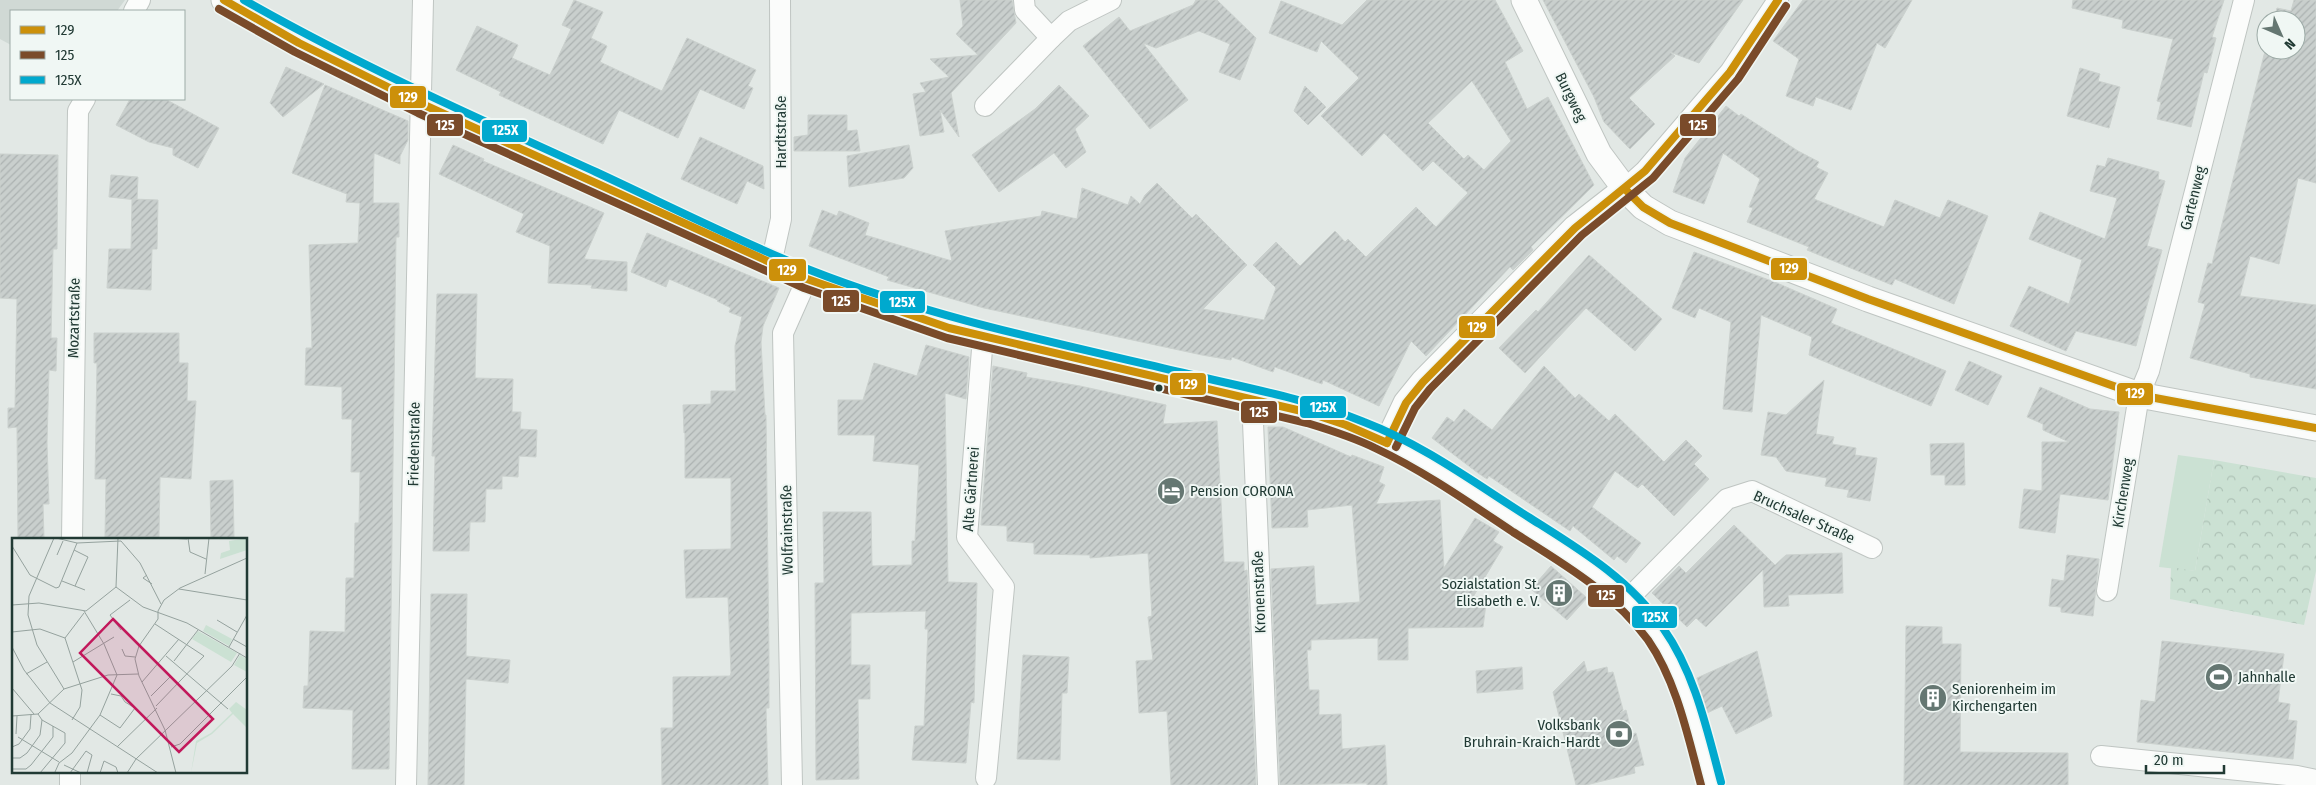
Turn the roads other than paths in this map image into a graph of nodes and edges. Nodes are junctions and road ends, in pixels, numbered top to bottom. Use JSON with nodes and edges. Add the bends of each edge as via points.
{"nodes":[{"id":1,"x":224,"y":0,"type":"edge"},
{"id":2,"x":422,"y":0,"type":"edge"},
{"id":3,"x":780,"y":0,"type":"edge"},
{"id":4,"x":1024,"y":0,"type":"edge"},
{"id":5,"x":1111,"y":0,"type":"edge"},
{"id":6,"x":1524,"y":0,"type":"edge"},
{"id":7,"x":1778,"y":0,"type":"edge"},
{"id":8,"x":2244,"y":0,"type":"edge"},
{"id":9,"x":1051,"y":38,"type":"junction"},
{"id":10,"x":84,"y":100,"type":"edge"},
{"id":11,"x":422,"y":104,"type":"junction"},
{"id":12,"x":985,"y":106,"type":"dead end"},
{"id":13,"x":1625,"y":190,"type":"junction"},
{"id":14,"x":771,"y":264,"type":"junction"},
{"id":15,"x":807,"y":279,"type":"junction"},
{"id":16,"x":983,"y":337,"type":"junction"},
{"id":17,"x":2139,"y":395,"type":"junction"},
{"id":18,"x":1252,"y":398,"type":"junction"},
{"id":19,"x":2316,"y":428,"type":"edge"},
{"id":20,"x":1387,"y":443,"type":"junction"},
{"id":21,"x":72,"y":538,"type":"edge"},
{"id":22,"x":1872,"y":548,"type":"dead end"},
{"id":23,"x":2107,"y":591,"type":"dead end"},
{"id":24,"x":1628,"y":600,"type":"junction"},
{"id":25,"x":2101,"y":756,"type":"dead end"},
{"id":26,"x":70,"y":772,"type":"edge"},
{"id":27,"x":986,"y":778,"type":"dead end"},
{"id":28,"x":2316,"y":780,"type":"edge"},
{"id":29,"x":70,"y":785,"type":"edge"},
{"id":30,"x":406,"y":785,"type":"edge"},
{"id":31,"x":792,"y":785,"type":"edge"},
{"id":32,"x":1268,"y":785,"type":"edge"},
{"id":33,"x":1711,"y":785,"type":"edge"}],
"edges":[{"from":1,"to":11,"type":"street","via":[[299,43]]},
{"from":2,"to":11,"type":"street","name":"Friedenstraße"},
{"from":3,"to":14,"type":"street","name":"Hardtstraße","via":[[781,219]]},
{"from":4,"to":9,"type":"street","via":[[1025,10]]},
{"from":5,"to":9,"type":"street","via":[[1069,21]]},
{"from":6,"to":13,"type":"street","name":"Burgweg","via":[[1599,154]]},
{"from":7,"to":13,"type":"street","via":[[1730,72]]},
{"from":8,"to":17,"type":"street","name":"Gartenweg","via":[[2149,371]]},
{"from":9,"to":12,"type":"street"},
{"from":10,"to":21,"type":"street","name":"Mozartstraße","via":[[78,111]]},
{"from":11,"to":14,"type":"street"},
{"from":11,"to":30,"type":"street","name":"Friedenstraße"},
{"from":13,"to":17,"type":"street","name":"Burgweg","via":[[1643,207],[1670,223],[1868,299]]},
{"from":13,"to":20,"type":"street","via":[[1575,228],[1423,382],[1406,403]]},
{"from":14,"to":15,"type":"street"},
{"from":15,"to":16,"type":"street","via":[[903,314]]},
{"from":15,"to":31,"type":"street","name":"Wolfrainstraße","via":[[783,333]]},
{"from":16,"to":18,"type":"street"},
{"from":16,"to":27,"type":"street","name":"Alte Gärtnerei","via":[[967,536],[1004,587]]},
{"from":17,"to":19,"type":"street","name":"Burgweg"},
{"from":17,"to":23,"type":"street","name":"Kirchenweg"},
{"from":18,"to":20,"type":"street","via":[[1346,425]]},
{"from":18,"to":32,"type":"street","name":"Kronenstraße"},
{"from":20,"to":24,"type":"street","via":[[1441,473],[1596,573]]},
{"from":22,"to":24,"type":"street","name":"Bruchsaler Straße","via":[[1752,491],[1727,499]]},
{"from":24,"to":33,"type":"street","via":[[1657,636],[1680,682]]},
{"from":25,"to":28,"type":"street"},
{"from":26,"to":29,"type":"street"}]}
